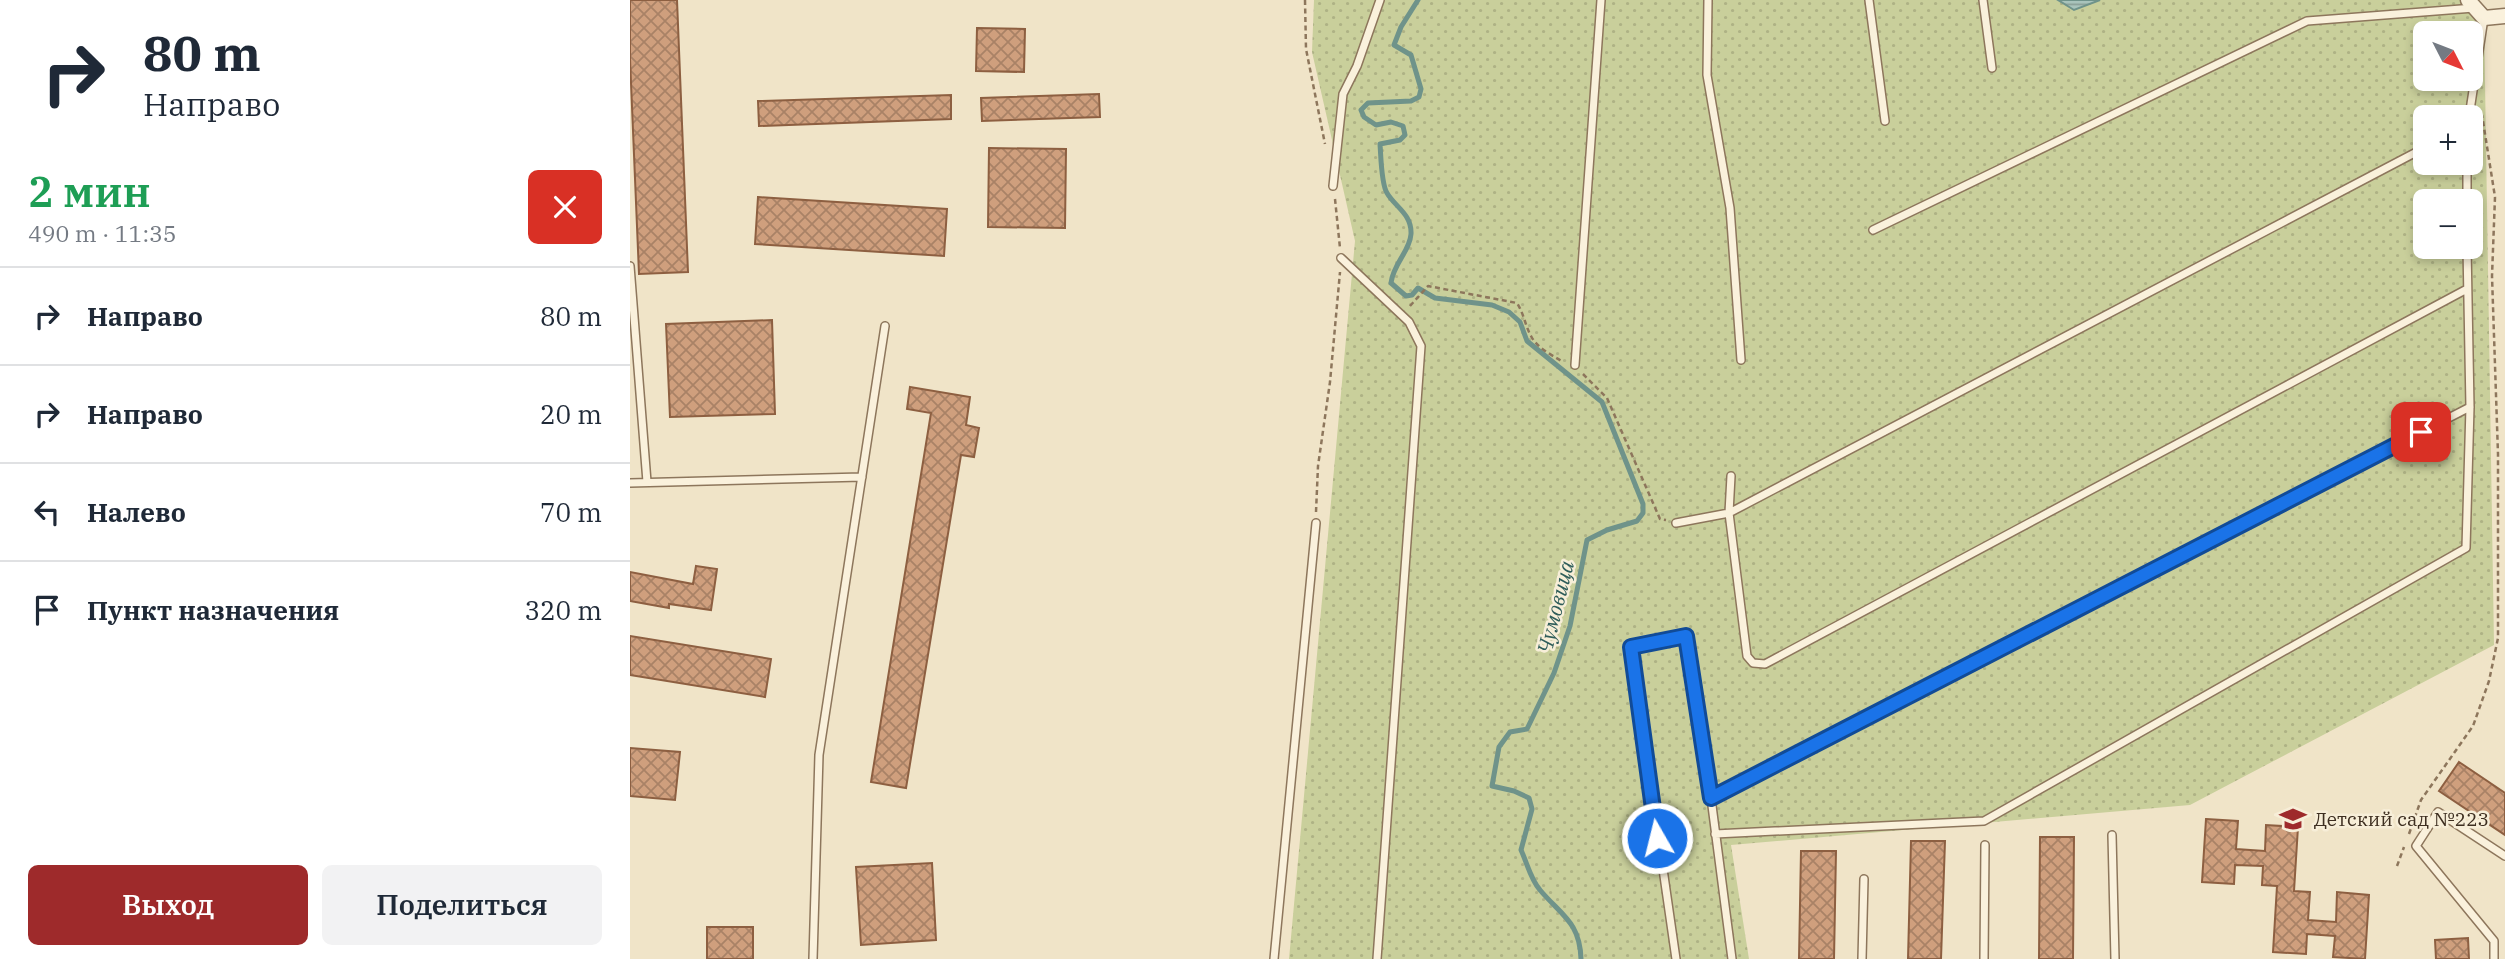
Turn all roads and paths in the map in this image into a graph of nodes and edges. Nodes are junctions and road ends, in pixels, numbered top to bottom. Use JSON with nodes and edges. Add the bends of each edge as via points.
{"nodes":[{"id":1,"x":1305,"y":0,"type":"edge"},
{"id":2,"x":1380,"y":0,"type":"edge"},
{"id":3,"x":1601,"y":0,"type":"edge"},
{"id":4,"x":1709,"y":0,"type":"edge"},
{"id":5,"x":1869,"y":0,"type":"edge"},
{"id":6,"x":1983,"y":0,"type":"edge"},
{"id":7,"x":2476,"y":9,"type":"edge"},
{"id":8,"x":2505,"y":16,"type":"edge"},
{"id":9,"x":1992,"y":68,"type":"dead end"},
{"id":10,"x":2470,"y":105,"type":"edge"},
{"id":11,"x":1885,"y":121,"type":"dead end"},
{"id":12,"x":1325,"y":144,"type":"dead end"},
{"id":13,"x":2413,"y":154,"type":"edge"},
{"id":14,"x":1333,"y":186,"type":"joint"},
{"id":15,"x":1873,"y":230,"type":"dead end"},
{"id":16,"x":1341,"y":258,"type":"junction"},
{"id":17,"x":2467,"y":259,"type":"edge"},
{"id":18,"x":630,"y":266,"type":"edge"},
{"id":19,"x":2467,"y":289,"type":"junction"},
{"id":20,"x":1417,"y":297,"type":"dead end"},
{"id":21,"x":886,"y":326,"type":"dead end"},
{"id":22,"x":1741,"y":360,"type":"dead end"},
{"id":23,"x":1575,"y":365,"type":"junction"},
{"id":24,"x":2470,"y":407,"type":"junction"},
{"id":25,"x":1731,"y":476,"type":"dead end"},
{"id":26,"x":862,"y":477,"type":"junction"},
{"id":27,"x":647,"y":482,"type":"junction"},
{"id":28,"x":630,"y":483,"type":"edge"},
{"id":29,"x":1729,"y":513,"type":"junction"},
{"id":30,"x":1316,"y":523,"type":"joint"},
{"id":31,"x":1676,"y":523,"type":"joint"},
{"id":32,"x":1711,"y":798,"type":"junction"},
{"id":33,"x":1716,"y":834,"type":"junction"},
{"id":34,"x":2112,"y":835,"type":"dead end"},
{"id":35,"x":1985,"y":845,"type":"dead end"},
{"id":36,"x":2505,"y":856,"type":"edge"},
{"id":37,"x":1864,"y":879,"type":"dead end"},
{"id":38,"x":813,"y":959,"type":"edge"},
{"id":39,"x":1274,"y":959,"type":"edge"},
{"id":40,"x":1377,"y":959,"type":"edge"},
{"id":41,"x":1676,"y":959,"type":"edge"},
{"id":42,"x":1732,"y":959,"type":"edge"},
{"id":43,"x":1862,"y":959,"type":"edge"},
{"id":44,"x":1984,"y":959,"type":"edge"},
{"id":45,"x":2115,"y":959,"type":"edge"},
{"id":46,"x":2494,"y":959,"type":"edge"}],
"edges":[{"from":1,"to":12,"type":"path","via":[[1306,48]]},
{"from":2,"to":14,"type":"lane","via":[[1343,94]]},
{"from":3,"to":23,"type":"lane"},
{"from":4,"to":22,"type":"lane","via":[[1707,75],[1730,208]]},
{"from":5,"to":11,"type":"lane"},
{"from":6,"to":9,"type":"lane"},
{"from":7,"to":8,"type":"street"},
{"from":7,"to":10,"type":"lane"},
{"from":7,"to":15,"type":"lane","via":[[2307,21]]},
{"from":13,"to":29,"type":"lane"},
{"from":14,"to":16,"type":"path"},
{"from":16,"to":30,"type":"path"},
{"from":16,"to":40,"type":"lane","via":[[1409,322],[1420,346]]},
{"from":17,"to":19,"type":"lane"},
{"from":18,"to":27,"type":"lane"},
{"from":19,"to":24,"type":"lane"},
{"from":19,"to":29,"type":"lane","via":[[1765,664],[1753,663],[1747,656]]},
{"from":20,"to":23,"type":"path","via":[[1428,286],[1517,303],[1531,338],[1563,362]]},
{"from":21,"to":26,"type":"lane"},
{"from":23,"to":31,"type":"path","via":[[1607,398],[1660,519]]},
{"from":24,"to":32,"type":"lane"},
{"from":24,"to":33,"type":"lane","via":[[2466,548],[2394,589],[1984,821]]},
{"from":25,"to":29,"type":"lane"},
{"from":26,"to":27,"type":"lane"},
{"from":26,"to":38,"type":"lane","via":[[819,755]]},
{"from":27,"to":28,"type":"lane"},
{"from":29,"to":31,"type":"lane"},
{"from":30,"to":39,"type":"lane"},
{"from":32,"to":33,"type":"lane"},
{"from":32,"to":41,"type":"lane","via":[[1686,636],[1631,647]]},
{"from":33,"to":42,"type":"lane"},
{"from":34,"to":45,"type":"lane"},
{"from":35,"to":44,"type":"lane"},
{"from":36,"to":46,"type":"lane","via":[[2438,812],[2416,846],[2494,941]]},
{"from":37,"to":43,"type":"lane"}]}
